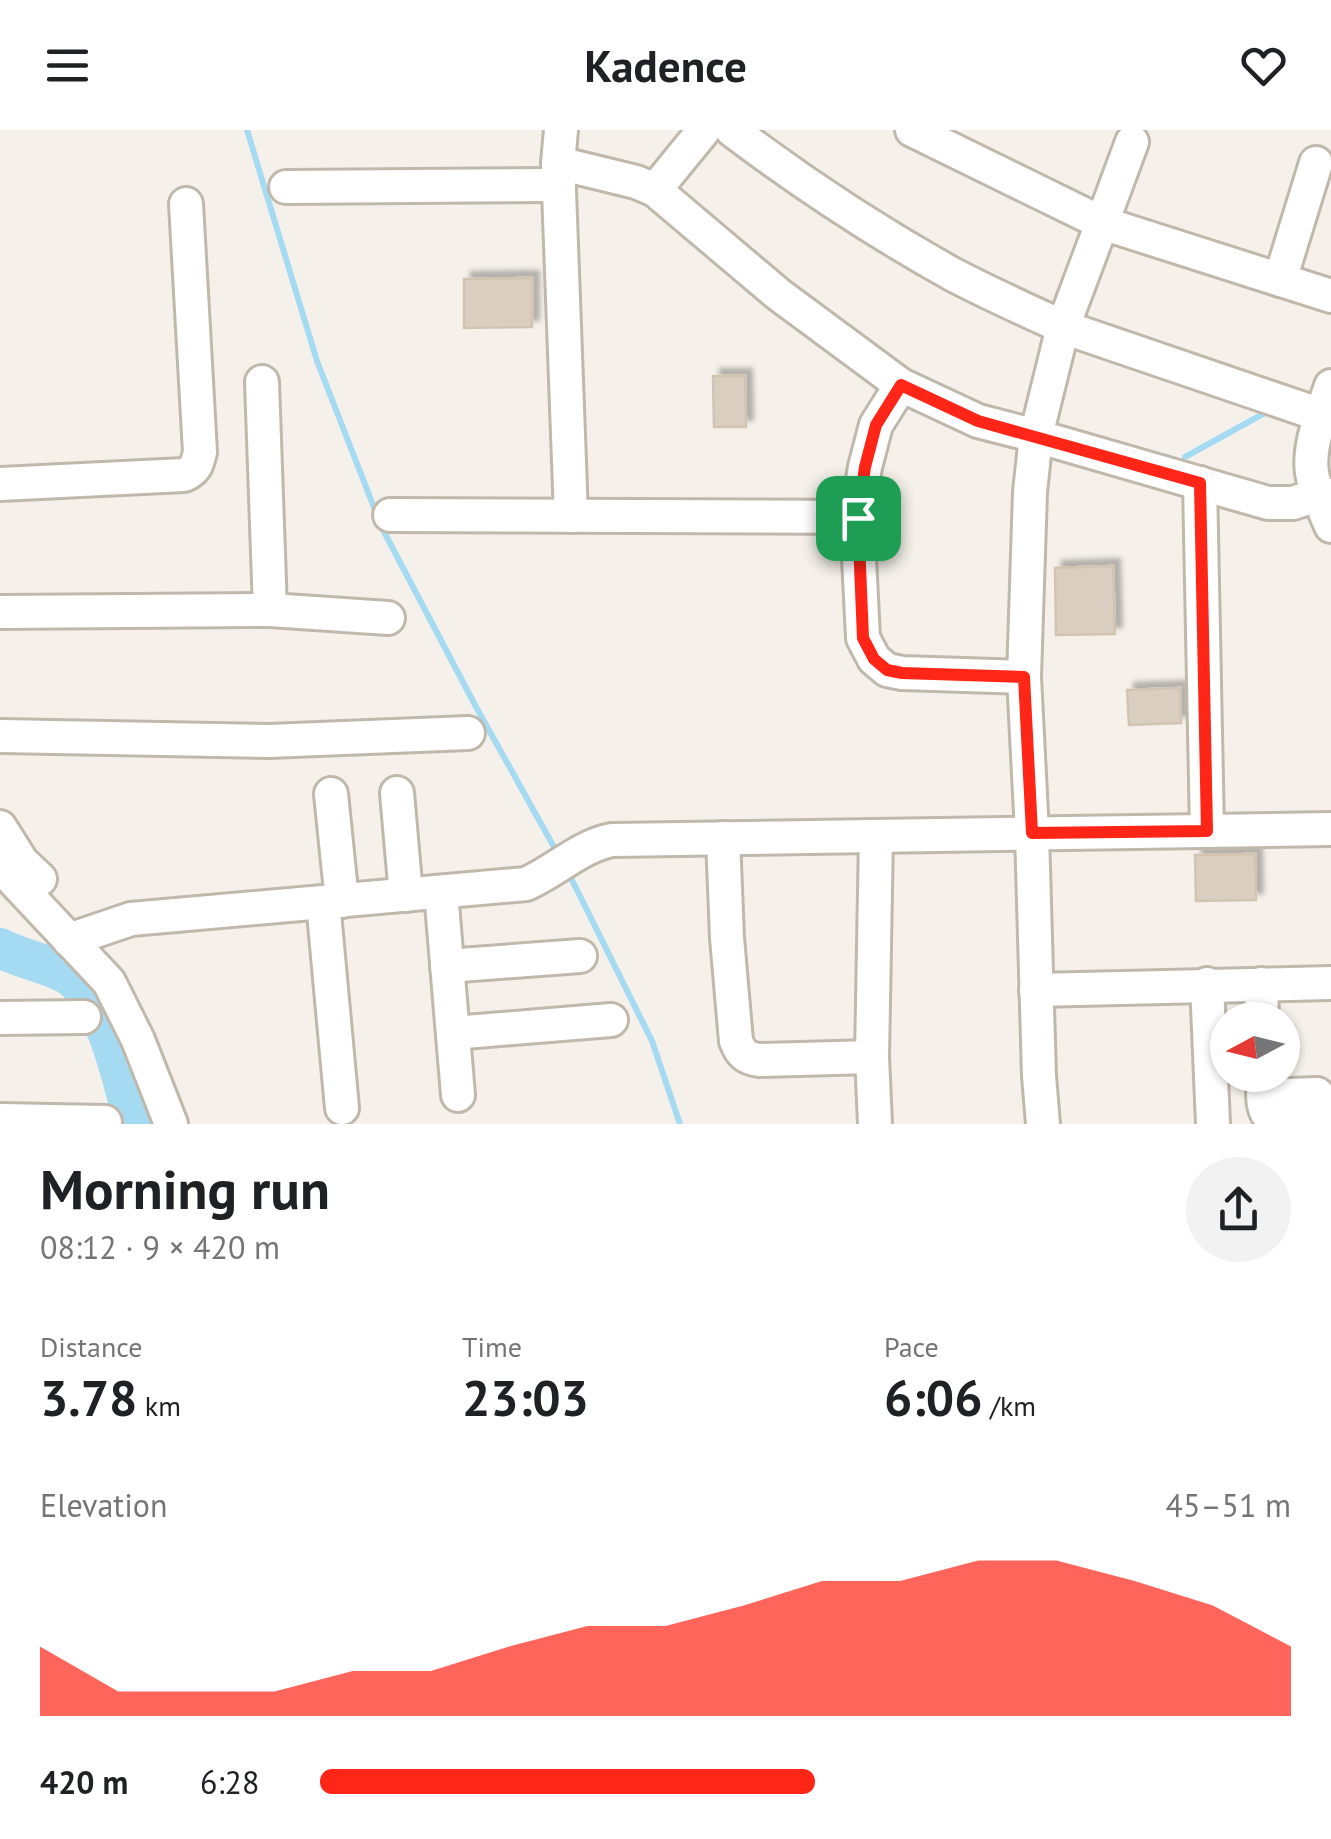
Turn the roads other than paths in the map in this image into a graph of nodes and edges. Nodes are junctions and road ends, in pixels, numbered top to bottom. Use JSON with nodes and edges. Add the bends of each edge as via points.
{"nodes":[{"id":1,"x":704,"y":130,"type":"edge"},
{"id":2,"x":732,"y":130,"type":"edge"},
{"id":3,"x":912,"y":130,"type":"edge"},
{"id":4,"x":1132,"y":142,"type":"dead end"},
{"id":5,"x":559,"y":159,"type":"edge"},
{"id":6,"x":1316,"y":164,"type":"dead end"},
{"id":7,"x":286,"y":188,"type":"dead end"},
{"id":8,"x":656,"y":190,"type":"junction"},
{"id":9,"x":186,"y":204,"type":"dead end"},
{"id":10,"x":1102,"y":223,"type":"junction"},
{"id":11,"x":1280,"y":280,"type":"junction"},
{"id":12,"x":1331,"y":296,"type":"edge"},
{"id":13,"x":1063,"y":328,"type":"junction"},
{"id":14,"x":262,"y":382,"type":"dead end"},
{"id":15,"x":901,"y":385,"type":"junction"},
{"id":16,"x":1326,"y":401,"type":"edge"},
{"id":17,"x":1036,"y":436,"type":"junction"},
{"id":18,"x":1200,"y":483,"type":"junction"},
{"id":19,"x":0,"y":484,"type":"edge"},
{"id":20,"x":1324,"y":495,"type":"edge"},
{"id":21,"x":390,"y":515,"type":"dead end"},
{"id":22,"x":571,"y":516,"type":"junction"},
{"id":23,"x":858,"y":518,"type":"junction"},
{"id":24,"x":1331,"y":526,"type":"edge"},
{"id":25,"x":270,"y":610,"type":"junction"},
{"id":26,"x":0,"y":612,"type":"edge"},
{"id":27,"x":388,"y":618,"type":"dead end"},
{"id":28,"x":1024,"y":677,"type":"junction"},
{"id":29,"x":468,"y":732,"type":"dead end"},
{"id":30,"x":0,"y":736,"type":"edge"},
{"id":31,"x":397,"y":793,"type":"dead end"},
{"id":32,"x":331,"y":794,"type":"dead end"},
{"id":33,"x":0,"y":827,"type":"edge"},
{"id":34,"x":1331,"y":829,"type":"edge"},
{"id":35,"x":1207,"y":831,"type":"junction"},
{"id":36,"x":1032,"y":833,"type":"junction"},
{"id":37,"x":876,"y":836,"type":"junction"},
{"id":38,"x":723,"y":838,"type":"junction"},
{"id":39,"x":0,"y":866,"type":"edge"},
{"id":40,"x":441,"y":892,"type":"junction"},
{"id":41,"x":406,"y":895,"type":"junction"},
{"id":42,"x":332,"y":901,"type":"junction"},
{"id":43,"x":81,"y":936,"type":"junction"},
{"id":44,"x":580,"y":956,"type":"dead end"},
{"id":45,"x":447,"y":966,"type":"junction"},
{"id":46,"x":1331,"y":983,"type":"edge"},
{"id":47,"x":1207,"y":984,"type":"junction"},
{"id":48,"x":1261,"y":984,"type":"junction"},
{"id":49,"x":1036,"y":990,"type":"junction"},
{"id":50,"x":1262,"y":1002,"type":"edge"},
{"id":51,"x":84,"y":1017,"type":"dead end"},
{"id":52,"x":0,"y":1018,"type":"edge"},
{"id":53,"x":611,"y":1020,"type":"dead end"},
{"id":54,"x":453,"y":1033,"type":"junction"},
{"id":55,"x":872,"y":1056,"type":"junction"},
{"id":56,"x":458,"y":1095,"type":"dead end"},
{"id":57,"x":342,"y":1108,"type":"dead end"},
{"id":58,"x":0,"y":1120,"type":"edge"},
{"id":59,"x":104,"y":1122,"type":"edge"},
{"id":60,"x":172,"y":1124,"type":"edge"},
{"id":61,"x":875,"y":1124,"type":"edge"},
{"id":62,"x":1043,"y":1124,"type":"edge"},
{"id":63,"x":1213,"y":1124,"type":"edge"}],
"edges":[{"from":1,"to":8,"type":"street"},
{"from":2,"to":13,"type":"street","via":[[954,275]]},
{"from":3,"to":10,"type":"street"},
{"from":4,"to":10,"type":"street"},
{"from":5,"to":7,"type":"street"},
{"from":5,"to":8,"type":"street"},
{"from":5,"to":22,"type":"street"},
{"from":6,"to":11,"type":"street"},
{"from":8,"to":15,"type":"street","via":[[778,294]]},
{"from":9,"to":19,"type":"street","via":[[197,464],[184,475]]},
{"from":10,"to":11,"type":"street"},
{"from":10,"to":13,"type":"street"},
{"from":11,"to":12,"type":"street"},
{"from":13,"to":16,"type":"street"},
{"from":13,"to":17,"type":"street"},
{"from":14,"to":25,"type":"street"},
{"from":15,"to":17,"type":"street","via":[[978,421]]},
{"from":15,"to":23,"type":"street","via":[[876,425]]},
{"from":16,"to":20,"type":"street","via":[[1311,454]]},
{"from":17,"to":18,"type":"street"},
{"from":17,"to":28,"type":"street"},
{"from":18,"to":20,"type":"street","via":[[1268,503]]},
{"from":18,"to":35,"type":"street"},
{"from":20,"to":24,"type":"street"},
{"from":21,"to":22,"type":"street"},
{"from":22,"to":23,"type":"street"},
{"from":23,"to":28,"type":"street","via":[[863,638],[874,659],[902,673]]},
{"from":25,"to":26,"type":"street"},
{"from":25,"to":27,"type":"street"},
{"from":28,"to":36,"type":"street"},
{"from":29,"to":30,"type":"street","via":[[270,741]]},
{"from":31,"to":41,"type":"street"},
{"from":32,"to":42,"type":"street"},
{"from":33,"to":43,"type":"street"},
{"from":34,"to":35,"type":"street"},
{"from":35,"to":36,"type":"street"},
{"from":36,"to":37,"type":"street"},
{"from":36,"to":49,"type":"street"},
{"from":37,"to":38,"type":"street"},
{"from":37,"to":55,"type":"street"},
{"from":38,"to":40,"type":"street","via":[[598,842],[526,884]]},
{"from":38,"to":55,"type":"street","via":[[740,1052],[759,1060]]},
{"from":39,"to":43,"type":"street"},
{"from":40,"to":41,"type":"street"},
{"from":40,"to":45,"type":"street"},
{"from":41,"to":42,"type":"street"},
{"from":42,"to":43,"type":"street","via":[[131,919]]},
{"from":42,"to":57,"type":"street"},
{"from":43,"to":60,"type":"street","via":[[138,1040]]},
{"from":44,"to":45,"type":"street"},
{"from":45,"to":54,"type":"street"},
{"from":46,"to":48,"type":"street"},
{"from":47,"to":48,"type":"street"},
{"from":47,"to":49,"type":"street"},
{"from":47,"to":63,"type":"street"},
{"from":48,"to":50,"type":"street"},
{"from":49,"to":62,"type":"street"},
{"from":51,"to":52,"type":"street"},
{"from":53,"to":54,"type":"street"},
{"from":54,"to":56,"type":"street"},
{"from":55,"to":61,"type":"street"},
{"from":58,"to":59,"type":"street"}]}
